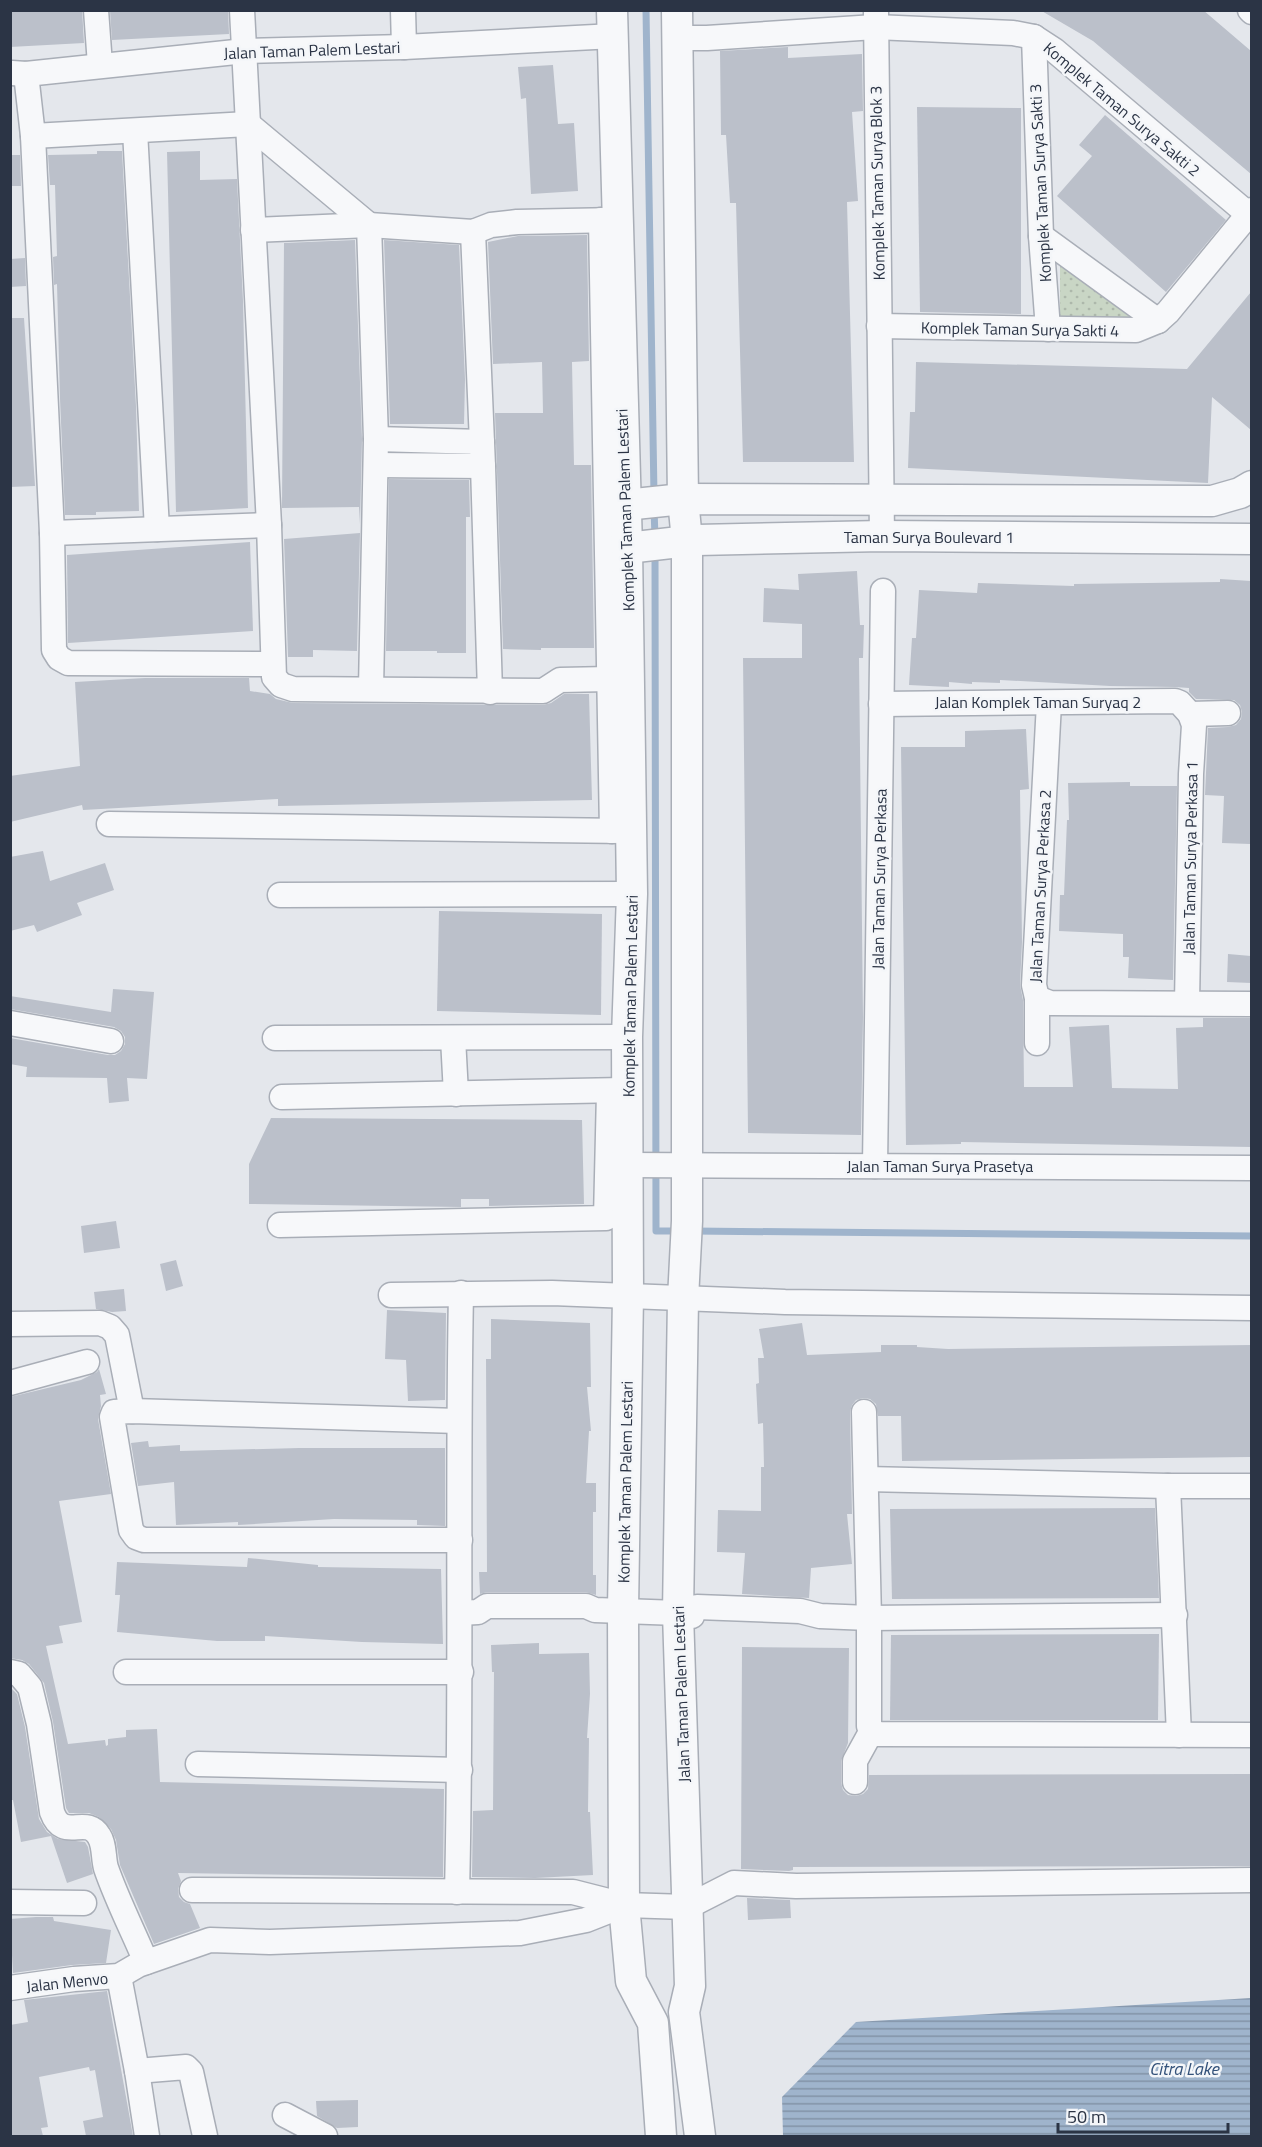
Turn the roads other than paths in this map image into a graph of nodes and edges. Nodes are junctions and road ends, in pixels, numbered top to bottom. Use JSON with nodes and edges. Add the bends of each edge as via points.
{"nodes":[{"id":1,"x":96,"y":10,"type":"edge"},
{"id":2,"x":242,"y":10,"type":"edge"},
{"id":3,"x":403,"y":10,"type":"edge"},
{"id":4,"x":876,"y":19,"type":"edge"},
{"id":5,"x":613,"y":23,"type":"edge"},
{"id":6,"x":678,"y":24,"type":"edge"},
{"id":7,"x":1034,"y":37,"type":"junction"},
{"id":8,"x":404,"y":47,"type":"junction"},
{"id":9,"x":245,"y":51,"type":"junction"},
{"id":10,"x":100,"y":66,"type":"junction"},
{"id":11,"x":18,"y":73,"type":"edge"},
{"id":12,"x":248,"y":124,"type":"junction"},
{"id":13,"x":135,"y":131,"type":"junction"},
{"id":14,"x":33,"y":136,"type":"junction"},
{"id":15,"x":1250,"y":212,"type":"edge"},
{"id":16,"x":609,"y":220,"type":"junction"},
{"id":17,"x":369,"y":225,"type":"junction"},
{"id":18,"x":253,"y":230,"type":"junction"},
{"id":19,"x":473,"y":232,"type":"junction"},
{"id":20,"x":1041,"y":236,"type":"junction"},
{"id":21,"x":1158,"y":321,"type":"junction"},
{"id":22,"x":879,"y":326,"type":"junction"},
{"id":23,"x":1048,"y":329,"type":"junction"},
{"id":24,"x":376,"y":439,"type":"junction"},
{"id":25,"x":483,"y":454,"type":"junction"},
{"id":26,"x":376,"y":465,"type":"junction"},
{"id":27,"x":1251,"y":486,"type":"edge"},
{"id":28,"x":676,"y":499,"type":"junction"},
{"id":29,"x":880,"y":499,"type":"junction"},
{"id":30,"x":630,"y":504,"type":"junction"},
{"id":31,"x":269,"y":525,"type":"junction"},
{"id":32,"x":157,"y":529,"type":"junction"},
{"id":33,"x":52,"y":533,"type":"junction"},
{"id":34,"x":882,"y":536,"type":"junction"},
{"id":35,"x":1251,"y":539,"type":"edge"},
{"id":36,"x":679,"y":542,"type":"junction"},
{"id":37,"x":625,"y":548,"type":"junction"},
{"id":38,"x":883,"y":591,"type":"dead end"},
{"id":39,"x":273,"y":664,"type":"junction"},
{"id":40,"x":609,"y":679,"type":"junction"},
{"id":41,"x":371,"y":689,"type":"junction"},
{"id":42,"x":490,"y":692,"type":"junction"},
{"id":43,"x":1049,"y":703,"type":"junction"},
{"id":44,"x":881,"y":704,"type":"junction"},
{"id":45,"x":1228,"y":713,"type":"dead end"},
{"id":46,"x":1190,"y":714,"type":"junction"},
{"id":47,"x":109,"y":824,"type":"dead end"},
{"id":48,"x":621,"y":831,"type":"junction"},
{"id":49,"x":632,"y":894,"type":"junction"},
{"id":50,"x":280,"y":895,"type":"dead end"},
{"id":51,"x":1037,"y":998,"type":"junction"},
{"id":52,"x":1187,"y":1003,"type":"junction"},
{"id":53,"x":1251,"y":1004,"type":"edge"},
{"id":54,"x":10,"y":1023,"type":"edge"},
{"id":55,"x":627,"y":1037,"type":"junction"},
{"id":56,"x":275,"y":1038,"type":"dead end"},
{"id":57,"x":453,"y":1038,"type":"junction"},
{"id":58,"x":111,"y":1041,"type":"dead end"},
{"id":59,"x":1037,"y":1043,"type":"dead end"},
{"id":60,"x":619,"y":1091,"type":"junction"},
{"id":61,"x":456,"y":1094,"type":"junction"},
{"id":62,"x":282,"y":1097,"type":"dead end"},
{"id":63,"x":636,"y":1164,"type":"junction"},
{"id":64,"x":679,"y":1166,"type":"junction"},
{"id":65,"x":875,"y":1166,"type":"junction"},
{"id":66,"x":1251,"y":1168,"type":"edge"},
{"id":67,"x":280,"y":1225,"type":"dead end"},
{"id":68,"x":461,"y":1293,"type":"junction"},
{"id":69,"x":391,"y":1295,"type":"dead end"},
{"id":70,"x":628,"y":1295,"type":"junction"},
{"id":71,"x":683,"y":1299,"type":"junction"},
{"id":72,"x":1251,"y":1308,"type":"edge"},
{"id":73,"x":10,"y":1324,"type":"edge"},
{"id":74,"x":87,"y":1362,"type":"dead end"},
{"id":75,"x":10,"y":1383,"type":"edge"},
{"id":76,"x":132,"y":1411,"type":"junction"},
{"id":77,"x":864,"y":1412,"type":"dead end"},
{"id":78,"x":458,"y":1421,"type":"junction"},
{"id":79,"x":866,"y":1479,"type":"junction"},
{"id":80,"x":1168,"y":1486,"type":"junction"},
{"id":81,"x":1251,"y":1486,"type":"edge"},
{"id":82,"x":460,"y":1540,"type":"junction"},
{"id":83,"x":609,"y":1610,"type":"junction"},
{"id":84,"x":469,"y":1612,"type":"junction"},
{"id":85,"x":678,"y":1613,"type":"junction"},
{"id":86,"x":1175,"y":1615,"type":"junction"},
{"id":87,"x":869,"y":1618,"type":"junction"},
{"id":88,"x":10,"y":1672,"type":"edge"},
{"id":89,"x":126,"y":1672,"type":"dead end"},
{"id":90,"x":461,"y":1672,"type":"junction"},
{"id":91,"x":871,"y":1732,"type":"junction"},
{"id":92,"x":1179,"y":1735,"type":"junction"},
{"id":93,"x":1251,"y":1735,"type":"edge"},
{"id":94,"x":198,"y":1764,"type":"dead end"},
{"id":95,"x":460,"y":1770,"type":"junction"},
{"id":96,"x":855,"y":1782,"type":"dead end"},
{"id":97,"x":1251,"y":1880,"type":"edge"},
{"id":98,"x":192,"y":1890,"type":"dead end"},
{"id":99,"x":457,"y":1892,"type":"junction"},
{"id":100,"x":10,"y":1902,"type":"edge"},
{"id":101,"x":84,"y":1903,"type":"dead end"},
{"id":102,"x":624,"y":1905,"type":"junction"},
{"id":103,"x":687,"y":1907,"type":"junction"},
{"id":104,"x":147,"y":1962,"type":"junction"},
{"id":105,"x":119,"y":1976,"type":"junction"},
{"id":106,"x":10,"y":1988,"type":"edge"},
{"id":107,"x":137,"y":2072,"type":"junction"},
{"id":108,"x":285,"y":2115,"type":"dead end"},
{"id":109,"x":147,"y":2136,"type":"edge"},
{"id":110,"x":205,"y":2136,"type":"edge"},
{"id":111,"x":325,"y":2136,"type":"edge"},
{"id":112,"x":662,"y":2136,"type":"edge"},
{"id":113,"x":700,"y":2136,"type":"edge"}],
"edges":[{"from":1,"to":10,"type":"street"},
{"from":2,"to":9,"type":"street"},
{"from":3,"to":8,"type":"street"},
{"from":4,"to":6,"type":"street","via":[[707,38]]},
{"from":4,"to":7,"type":"street","name":"Komplek Taman Surya Sakti 2"},
{"from":4,"to":22,"type":"street","name":"Komplek Taman Surya Blok 3"},
{"from":5,"to":8,"type":"street","name":"Jalan Taman Palem Lestari"},
{"from":5,"to":16,"type":"street","name":"Komplek Taman Palem Lestari"},
{"from":6,"to":28,"type":"street"},
{"from":7,"to":15,"type":"street","name":"Komplek Taman Surya Sakti 2"},
{"from":7,"to":20,"type":"street","name":"Komplek Taman Surya Sakti 3"},
{"from":8,"to":9,"type":"street","name":"Jalan Taman Palem Lestari"},
{"from":9,"to":10,"type":"street","name":"Jalan Taman Palem Lestari"},
{"from":9,"to":12,"type":"street"},
{"from":10,"to":11,"type":"street","name":"Jalan Taman Palem Lestari"},
{"from":11,"to":14,"type":"street"},
{"from":12,"to":13,"type":"street"},
{"from":12,"to":17,"type":"street"},
{"from":12,"to":18,"type":"street"},
{"from":13,"to":14,"type":"street"},
{"from":13,"to":32,"type":"street"},
{"from":14,"to":33,"type":"street"},
{"from":15,"to":21,"type":"street","name":"Komplek Taman Surya Sakti 4"},
{"from":16,"to":19,"type":"street","via":[[516,222]]},
{"from":16,"to":30,"type":"street","name":"Komplek Taman Palem Lestari"},
{"from":16,"to":37,"type":"street"},
{"from":17,"to":18,"type":"street"},
{"from":17,"to":19,"type":"street"},
{"from":17,"to":24,"type":"street"},
{"from":18,"to":31,"type":"street"},
{"from":19,"to":25,"type":"street"},
{"from":20,"to":21,"type":"street"},
{"from":20,"to":23,"type":"street","name":"Komplek Taman Surya Sakti 3"},
{"from":21,"to":23,"type":"street","name":"Komplek Taman Surya Sakti 4","via":[[1136,330]]},
{"from":22,"to":23,"type":"street","name":"Komplek Taman Surya Sakti 4"},
{"from":22,"to":29,"type":"street","name":"Komplek Taman Surya Blok 3"},
{"from":24,"to":25,"type":"street"},
{"from":24,"to":26,"type":"street"},
{"from":25,"to":26,"type":"street"},
{"from":25,"to":42,"type":"street"},
{"from":26,"to":41,"type":"street"},
{"from":27,"to":29,"type":"street","via":[[1212,501]]},
{"from":28,"to":29,"type":"street"},
{"from":28,"to":30,"type":"street"},
{"from":28,"to":36,"type":"street"},
{"from":29,"to":34,"type":"street","name":"Komplek Taman Surya Blok 3"},
{"from":30,"to":37,"type":"street","name":"Komplek Taman Palem Lestari"},
{"from":31,"to":32,"type":"street"},
{"from":31,"to":39,"type":"street"},
{"from":32,"to":33,"type":"street"},
{"from":33,"to":39,"type":"street","via":[[54,650],[59,658],[68,663]]},
{"from":34,"to":35,"type":"street","name":"Taman Surya Boulevard 1"},
{"from":34,"to":36,"type":"street","name":"Taman Surya Boulevard 1"},
{"from":36,"to":37,"type":"street","name":"Taman Surya Boulevard 1"},
{"from":36,"to":64,"type":"street"},
{"from":37,"to":40,"type":"street"},
{"from":37,"to":48,"type":"street","name":"Komplek Taman Palem Lestari"},
{"from":38,"to":44,"type":"street","name":"Jalan Taman Surya Perkasa"},
{"from":39,"to":41,"type":"street","via":[[274,677],[281,685],[293,689]]},
{"from":40,"to":42,"type":"street","via":[[560,680],[543,691]]},
{"from":40,"to":48,"type":"street"},
{"from":41,"to":42,"type":"street"},
{"from":43,"to":44,"type":"street","name":"Jalan Komplek Taman Suryaq 2"},
{"from":43,"to":46,"type":"street","name":"Jalan Komplek Taman Suryaq 2","via":[[1176,701]]},
{"from":43,"to":51,"type":"street","name":"Jalan Taman Surya Perkasa 2","via":[[1034,985]]},
{"from":44,"to":65,"type":"street","name":"Jalan Taman Surya Perkasa"},
{"from":45,"to":46,"type":"street"},
{"from":46,"to":52,"type":"street","name":"Jalan Taman Surya Perkasa 1","via":[[1194,725]]},
{"from":47,"to":48,"type":"street"},
{"from":48,"to":49,"type":"street","name":"Komplek Taman Palem Lestari"},
{"from":49,"to":50,"type":"street"},
{"from":49,"to":55,"type":"street","name":"Komplek Taman Palem Lestari"},
{"from":51,"to":52,"type":"street","name":"Jalan Taman Surya Perkasa 2","via":[[1050,1003]]},
{"from":51,"to":59,"type":"street"},
{"from":52,"to":53,"type":"street","name":"Jalan Taman Surya Perkasa 2"},
{"from":54,"to":58,"type":"street"},
{"from":55,"to":57,"type":"street"},
{"from":55,"to":60,"type":"street","name":"Komplek Taman Palem Lestari"},
{"from":56,"to":57,"type":"street"},
{"from":57,"to":61,"type":"street"},
{"from":60,"to":61,"type":"street"},
{"from":60,"to":63,"type":"street","name":"Komplek Taman Palem Lestari"},
{"from":60,"to":67,"type":"street","via":[[606,1218]]},
{"from":61,"to":62,"type":"street"},
{"from":63,"to":64,"type":"street","name":"Jalan Taman Surya Prasetya"},
{"from":63,"to":70,"type":"street","name":"Komplek Taman Palem Lestari"},
{"from":64,"to":65,"type":"street","name":"Jalan Taman Surya Prasetya"},
{"from":64,"to":71,"type":"street","name":"Jalan Taman Palem Lestari","via":[[687,1235]]},
{"from":65,"to":66,"type":"street","name":"Jalan Taman Surya Prasetya"},
{"from":68,"to":69,"type":"street"},
{"from":68,"to":70,"type":"street"},
{"from":68,"to":78,"type":"street"},
{"from":70,"to":71,"type":"street"},
{"from":70,"to":83,"type":"street","name":"Komplek Taman Palem Lestari"},
{"from":71,"to":72,"type":"street"},
{"from":71,"to":85,"type":"street","name":"Jalan Taman Palem Lestari"},
{"from":73,"to":76,"type":"street","via":[[100,1323],[110,1327],[117,1335]]},
{"from":74,"to":75,"type":"street"},
{"from":76,"to":78,"type":"street"},
{"from":76,"to":82,"type":"street","via":[[114,1412],[112,1417],[131,1530],[136,1537]]},
{"from":77,"to":79,"type":"street"},
{"from":78,"to":82,"type":"street"},
{"from":79,"to":80,"type":"street"},
{"from":79,"to":87,"type":"street"},
{"from":80,"to":81,"type":"street"},
{"from":80,"to":86,"type":"street"},
{"from":82,"to":84,"type":"street"},
{"from":83,"to":84,"type":"street","via":[[585,1618],[485,1616]]},
{"from":83,"to":85,"type":"street"},
{"from":83,"to":102,"type":"street","name":"Komplek Taman Palem Lestari"},
{"from":84,"to":90,"type":"street"},
{"from":85,"to":87,"type":"street","via":[[786,1622],[820,1616]]},
{"from":85,"to":103,"type":"street","name":"Jalan Taman Palem Lestari"},
{"from":86,"to":87,"type":"street"},
{"from":86,"to":92,"type":"street"},
{"from":87,"to":91,"type":"street"},
{"from":88,"to":104,"type":"street","via":[[19,1674],[30,1687],[55,1822],[64,1828],[90,1828],[98,1834],[105,1866]]},
{"from":89,"to":90,"type":"street"},
{"from":90,"to":95,"type":"street"},
{"from":91,"to":92,"type":"street"},
{"from":91,"to":96,"type":"street","via":[[855,1761]]},
{"from":92,"to":93,"type":"street"},
{"from":94,"to":95,"type":"street"},
{"from":95,"to":99,"type":"street"},
{"from":97,"to":103,"type":"street","via":[[796,1886],[734,1883]]},
{"from":98,"to":99,"type":"street"},
{"from":99,"to":102,"type":"street","via":[[573,1892]]},
{"from":100,"to":101,"type":"street"},
{"from":102,"to":103,"type":"street"},
{"from":102,"to":104,"type":"street","via":[[586,1920],[520,1933],[270,1942],[210,1940]]},
{"from":102,"to":112,"type":"street","name":"Komplek Taman Palem Lestari","via":[[631,1981],[652,2023]]},
{"from":103,"to":113,"type":"street","name":"Jalan Taman Palem Lestari","via":[[690,1986],[684,2012]]},
{"from":104,"to":105,"type":"street"},
{"from":105,"to":106,"type":"street","name":"Jalan Menvo"},
{"from":105,"to":107,"type":"street","name":"Jalan Menvo"},
{"from":107,"to":109,"type":"street","name":"Jalan Menvo"},
{"from":107,"to":110,"type":"street","via":[[186,2067],[191,2072]]},
{"from":108,"to":111,"type":"street"}]}
